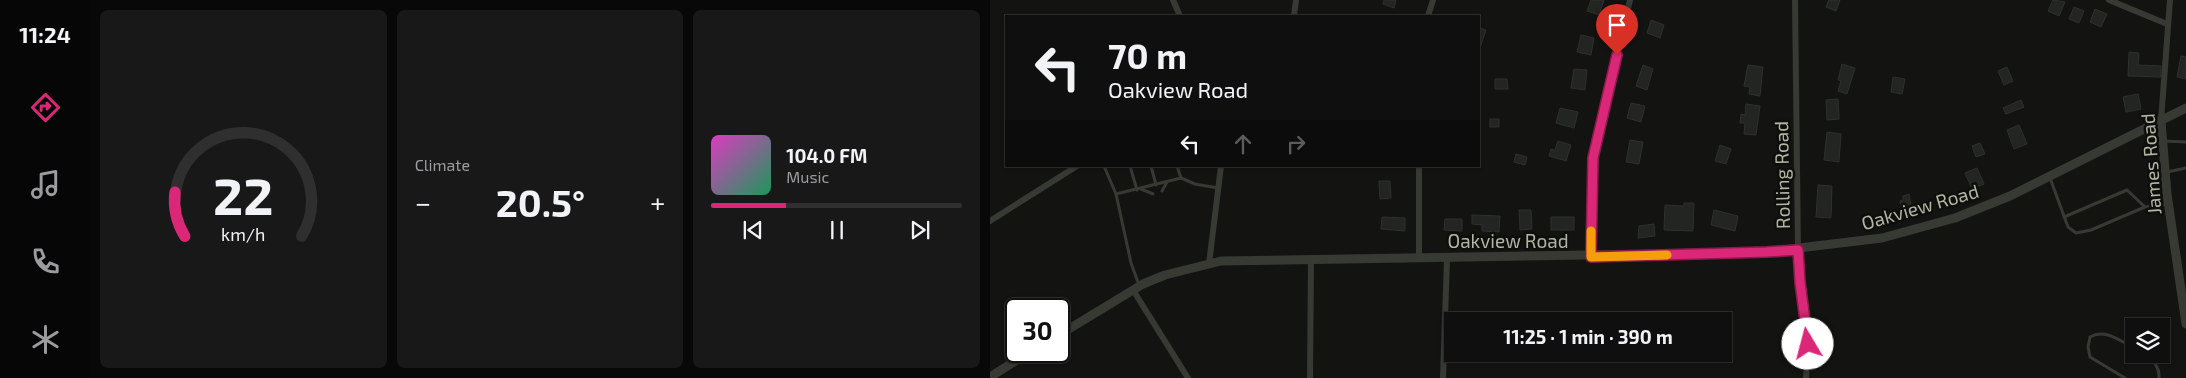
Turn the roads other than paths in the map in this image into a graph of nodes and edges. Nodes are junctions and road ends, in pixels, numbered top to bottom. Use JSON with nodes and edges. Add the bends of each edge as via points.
{"nodes":[{"id":1,"x":1173,"y":0,"type":"edge"},
{"id":2,"x":1296,"y":0,"type":"edge"},
{"id":3,"x":1433,"y":0,"type":"edge"},
{"id":4,"x":1630,"y":0,"type":"edge"},
{"id":5,"x":1795,"y":0,"type":"edge"},
{"id":6,"x":2110,"y":0,"type":"edge"},
{"id":7,"x":2170,"y":0,"type":"edge"},
{"id":8,"x":1180,"y":15,"type":"edge"},
{"id":9,"x":1294,"y":15,"type":"edge"},
{"id":10,"x":1428,"y":15,"type":"edge"},
{"id":11,"x":2167,"y":24,"type":"junction"},
{"id":12,"x":2186,"y":108,"type":"edge"},
{"id":13,"x":2162,"y":121,"type":"junction"},
{"id":14,"x":2163,"y":141,"type":"junction"},
{"id":15,"x":2186,"y":142,"type":"edge"},
{"id":16,"x":1075,"y":167,"type":"edge"},
{"id":17,"x":1104,"y":167,"type":"edge"},
{"id":18,"x":1130,"y":167,"type":"edge"},
{"id":19,"x":1151,"y":167,"type":"edge"},
{"id":20,"x":1176,"y":167,"type":"edge"},
{"id":21,"x":1221,"y":167,"type":"edge"},
{"id":22,"x":1419,"y":167,"type":"edge"},
{"id":23,"x":2186,"y":168,"type":"edge"},
{"id":24,"x":2166,"y":172,"type":"junction"},
{"id":25,"x":2049,"y":177,"type":"junction"},
{"id":26,"x":1181,"y":178,"type":"junction"},
{"id":27,"x":1167,"y":182,"type":"junction"},
{"id":28,"x":1156,"y":185,"type":"junction"},
{"id":29,"x":1218,"y":188,"type":"junction"},
{"id":30,"x":1139,"y":189,"type":"junction"},
{"id":31,"x":1162,"y":191,"type":"dead end"},
{"id":32,"x":1116,"y":194,"type":"junction"},
{"id":33,"x":1153,"y":194,"type":"dead end"},
{"id":34,"x":2168,"y":204,"type":"junction"},
{"id":35,"x":2145,"y":207,"type":"junction"},
{"id":36,"x":2064,"y":217,"type":"junction"},
{"id":37,"x":990,"y":221,"type":"edge"},
{"id":38,"x":1798,"y":250,"type":"junction"},
{"id":39,"x":1591,"y":257,"type":"junction"},
{"id":40,"x":1419,"y":258,"type":"junction"},
{"id":41,"x":1447,"y":259,"type":"junction"},
{"id":42,"x":1311,"y":260,"type":"junction"},
{"id":43,"x":1208,"y":264,"type":"junction"},
{"id":44,"x":1137,"y":288,"type":"junction"},
{"id":45,"x":2186,"y":324,"type":"edge"},
{"id":46,"x":1070,"y":328,"type":"edge"},
{"id":47,"x":2125,"y":343,"type":"edge"},
{"id":48,"x":1013,"y":363,"type":"edge"},
{"id":49,"x":2154,"y":363,"type":"edge"},
{"id":50,"x":991,"y":377,"type":"edge"},
{"id":51,"x":1188,"y":378,"type":"edge"},
{"id":52,"x":1310,"y":378,"type":"edge"},
{"id":53,"x":1443,"y":378,"type":"edge"},
{"id":54,"x":1806,"y":378,"type":"edge"},
{"id":55,"x":2125,"y":378,"type":"edge"},
{"id":56,"x":2159,"y":378,"type":"edge"}],
"edges":[{"from":1,"to":8,"type":"street"},
{"from":2,"to":9,"type":"street"},
{"from":3,"to":10,"type":"street"},
{"from":4,"to":39,"type":"street","via":[[1593,158]]},
{"from":5,"to":38,"type":"street","name":"Rolling Road"},
{"from":6,"to":11,"type":"street"},
{"from":7,"to":11,"type":"street","name":"James Road"},
{"from":11,"to":13,"type":"street","name":"James Road"},
{"from":12,"to":13,"type":"street","name":"Oakview Road"},
{"from":13,"to":14,"type":"street","name":"James Road"},
{"from":13,"to":25,"type":"street","name":"Oakview Road"},
{"from":14,"to":15,"type":"lane"},
{"from":14,"to":24,"type":"street","name":"James Road"},
{"from":16,"to":37,"type":"street"},
{"from":17,"to":32,"type":"lane"},
{"from":18,"to":30,"type":"lane"},
{"from":19,"to":28,"type":"lane"},
{"from":20,"to":26,"type":"lane"},
{"from":21,"to":29,"type":"street"},
{"from":22,"to":40,"type":"street"},
{"from":23,"to":24,"type":"lane"},
{"from":24,"to":34,"type":"street","name":"James Road"},
{"from":25,"to":36,"type":"lane"},
{"from":25,"to":38,"type":"street","name":"Oakview Road","via":[[1955,218],[1882,238]]},
{"from":26,"to":27,"type":"lane"},
{"from":26,"to":29,"type":"lane"},
{"from":27,"to":28,"type":"lane"},
{"from":27,"to":31,"type":"lane"},
{"from":28,"to":30,"type":"lane"},
{"from":29,"to":43,"type":"street"},
{"from":30,"to":32,"type":"lane"},
{"from":30,"to":33,"type":"lane"},
{"from":32,"to":44,"type":"lane"},
{"from":34,"to":35,"type":"lane"},
{"from":34,"to":45,"type":"street","name":"James Road"},
{"from":35,"to":36,"type":"lane","via":[[2132,192],[2122,190]]},
{"from":35,"to":36,"type":"lane","via":[[2080,233],[2071,230]]},
{"from":38,"to":39,"type":"street","name":"Oakview Road"},
{"from":38,"to":54,"type":"street","name":"Rolling Road","via":[[1808,344]]},
{"from":39,"to":41,"type":"street","name":"Oakview Road"},
{"from":40,"to":41,"type":"street","name":"Oakview Road"},
{"from":40,"to":42,"type":"street","name":"Oakview Road"},
{"from":41,"to":53,"type":"street"},
{"from":42,"to":43,"type":"street","name":"Oakview Road"},
{"from":42,"to":52,"type":"street"},
{"from":43,"to":44,"type":"street","name":"Oakview Road","via":[[1165,275]]},
{"from":44,"to":46,"type":"street","name":"Oakview Road"},
{"from":44,"to":51,"type":"street"},
{"from":47,"to":55,"type":"lane","via":[[2110,334],[2094,334],[2088,347],[2090,356]]},
{"from":48,"to":50,"type":"street"},
{"from":49,"to":56,"type":"lane","via":[[2160,371]]}]}
